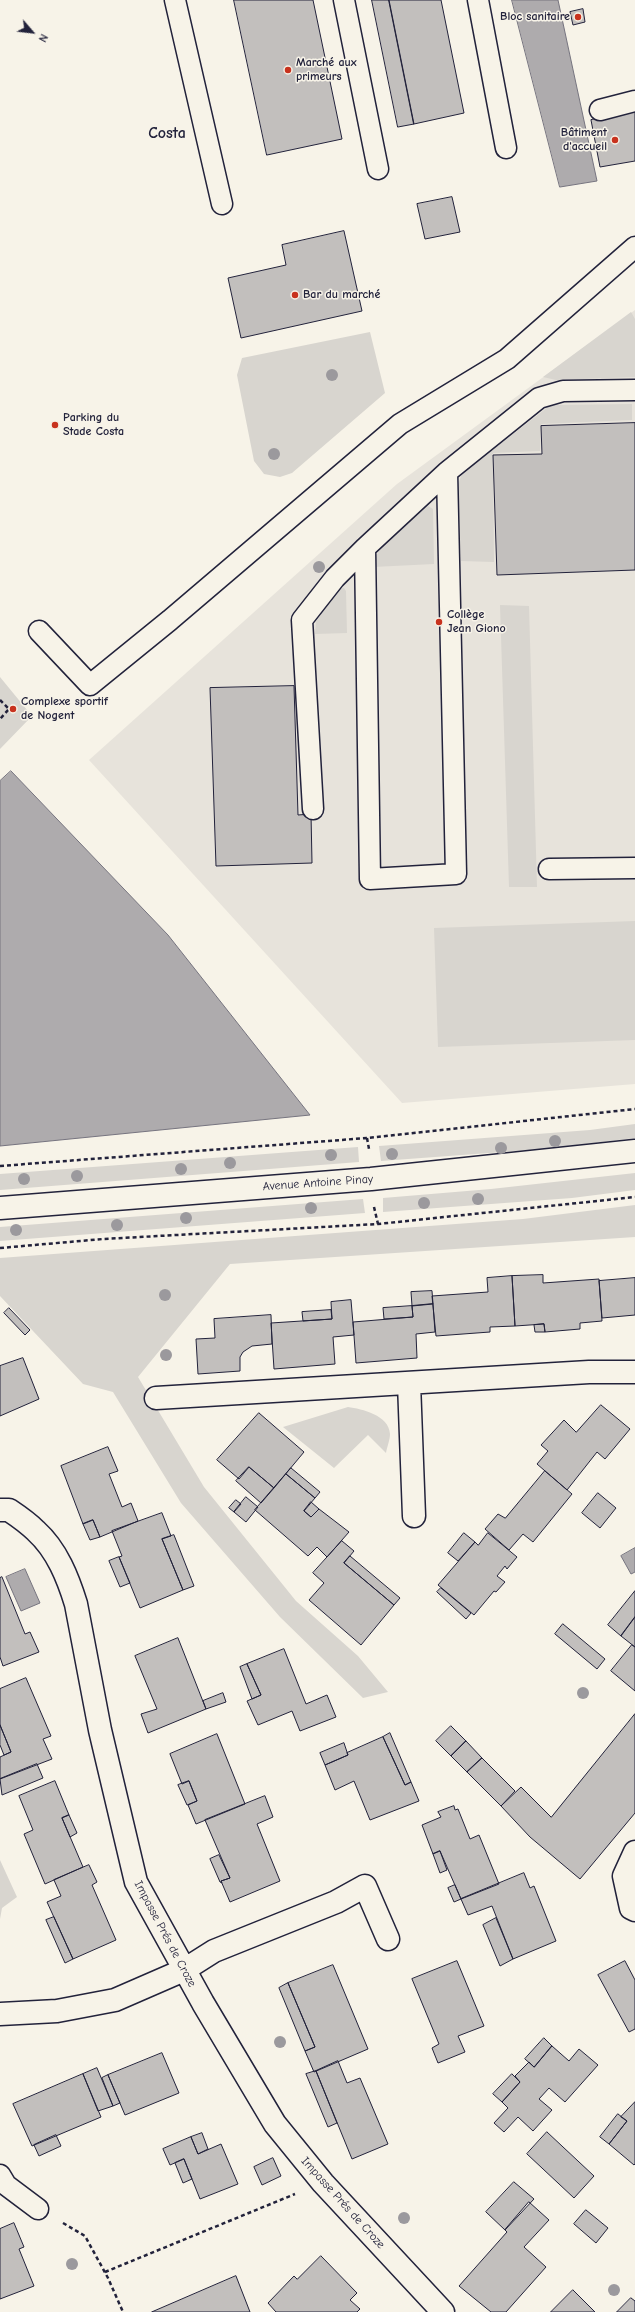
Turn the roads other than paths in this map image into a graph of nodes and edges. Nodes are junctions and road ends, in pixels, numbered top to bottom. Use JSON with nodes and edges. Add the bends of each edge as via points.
{"nodes":[{"id":1,"x":175,"y":0,"type":"edge"},
{"id":2,"x":344,"y":0,"type":"edge"},
{"id":3,"x":478,"y":0,"type":"edge"},
{"id":4,"x":635,"y":101,"type":"edge"},
{"id":5,"x":600,"y":110,"type":"dead end"},
{"id":6,"x":506,"y":148,"type":"dead end"},
{"id":7,"x":378,"y":170,"type":"dead end"},
{"id":8,"x":222,"y":204,"type":"dead end"},
{"id":9,"x":635,"y":247,"type":"edge"},
{"id":10,"x":635,"y":390,"type":"edge"},
{"id":11,"x":447,"y":472,"type":"junction"},
{"id":12,"x":365,"y":548,"type":"junction"},
{"id":13,"x":39,"y":631,"type":"dead end"},
{"id":14,"x":313,"y":809,"type":"dead end"},
{"id":15,"x":635,"y":868,"type":"edge"},
{"id":16,"x":549,"y":869,"type":"dead end"},
{"id":17,"x":635,"y":1151,"type":"edge"},
{"id":18,"x":0,"y":1208,"type":"edge"},
{"id":19,"x":635,"y":1372,"type":"edge"},
{"id":20,"x":409,"y":1383,"type":"junction"},
{"id":21,"x":156,"y":1398,"type":"dead end"},
{"id":22,"x":0,"y":1510,"type":"edge"},
{"id":23,"x":414,"y":1516,"type":"dead end"},
{"id":24,"x":635,"y":1852,"type":"edge"},
{"id":25,"x":635,"y":1910,"type":"edge"},
{"id":26,"x":388,"y":1939,"type":"dead end"},
{"id":27,"x":184,"y":1970,"type":"junction"},
{"id":28,"x":0,"y":2014,"type":"edge"},
{"id":29,"x":0,"y":2175,"type":"edge"},
{"id":30,"x":38,"y":2209,"type":"road end"},
{"id":31,"x":435,"y":2310,"type":"edge"}],
"edges":[{"from":1,"to":8,"type":"lane"},
{"from":2,"to":7,"type":"lane"},
{"from":3,"to":6,"type":"lane"},
{"from":4,"to":5,"type":"lane"},
{"from":9,"to":13,"type":"lane","via":[[507,359],[400,424],[90,685]]},
{"from":10,"to":11,"type":"lane","via":[[563,391],[539,398]]},
{"from":11,"to":12,"type":"lane"},
{"from":11,"to":12,"type":"lane","via":[[456,874],[370,879]]},
{"from":12,"to":14,"type":"lane","via":[[334,578],[302,620]]},
{"from":15,"to":16,"type":"lane"},
{"from":17,"to":18,"type":"street","name":"Avenue Antoine Pinay","via":[[371,1179]]},
{"from":19,"to":20,"type":"street","via":[[589,1372]]},
{"from":20,"to":21,"type":"street"},
{"from":20,"to":23,"type":"street"},
{"from":22,"to":27,"type":"street","name":"Impasse Prés de Croze","via":[[9,1510],[37,1531],[68,1578],[76,1604],[101,1737],[136,1882]]},
{"from":24,"to":25,"type":"street","via":[[624,1876],[631,1908]]},
{"from":26,"to":27,"type":"street","via":[[365,1886],[336,1902],[214,1951]]},
{"from":27,"to":28,"type":"street","via":[[115,2000],[57,2011]]},
{"from":27,"to":31,"type":"street","name":"Impasse Prés de Croze","via":[[275,2124],[323,2183]]},
{"from":29,"to":30,"type":"lane","via":[[6,2185]]}]}
